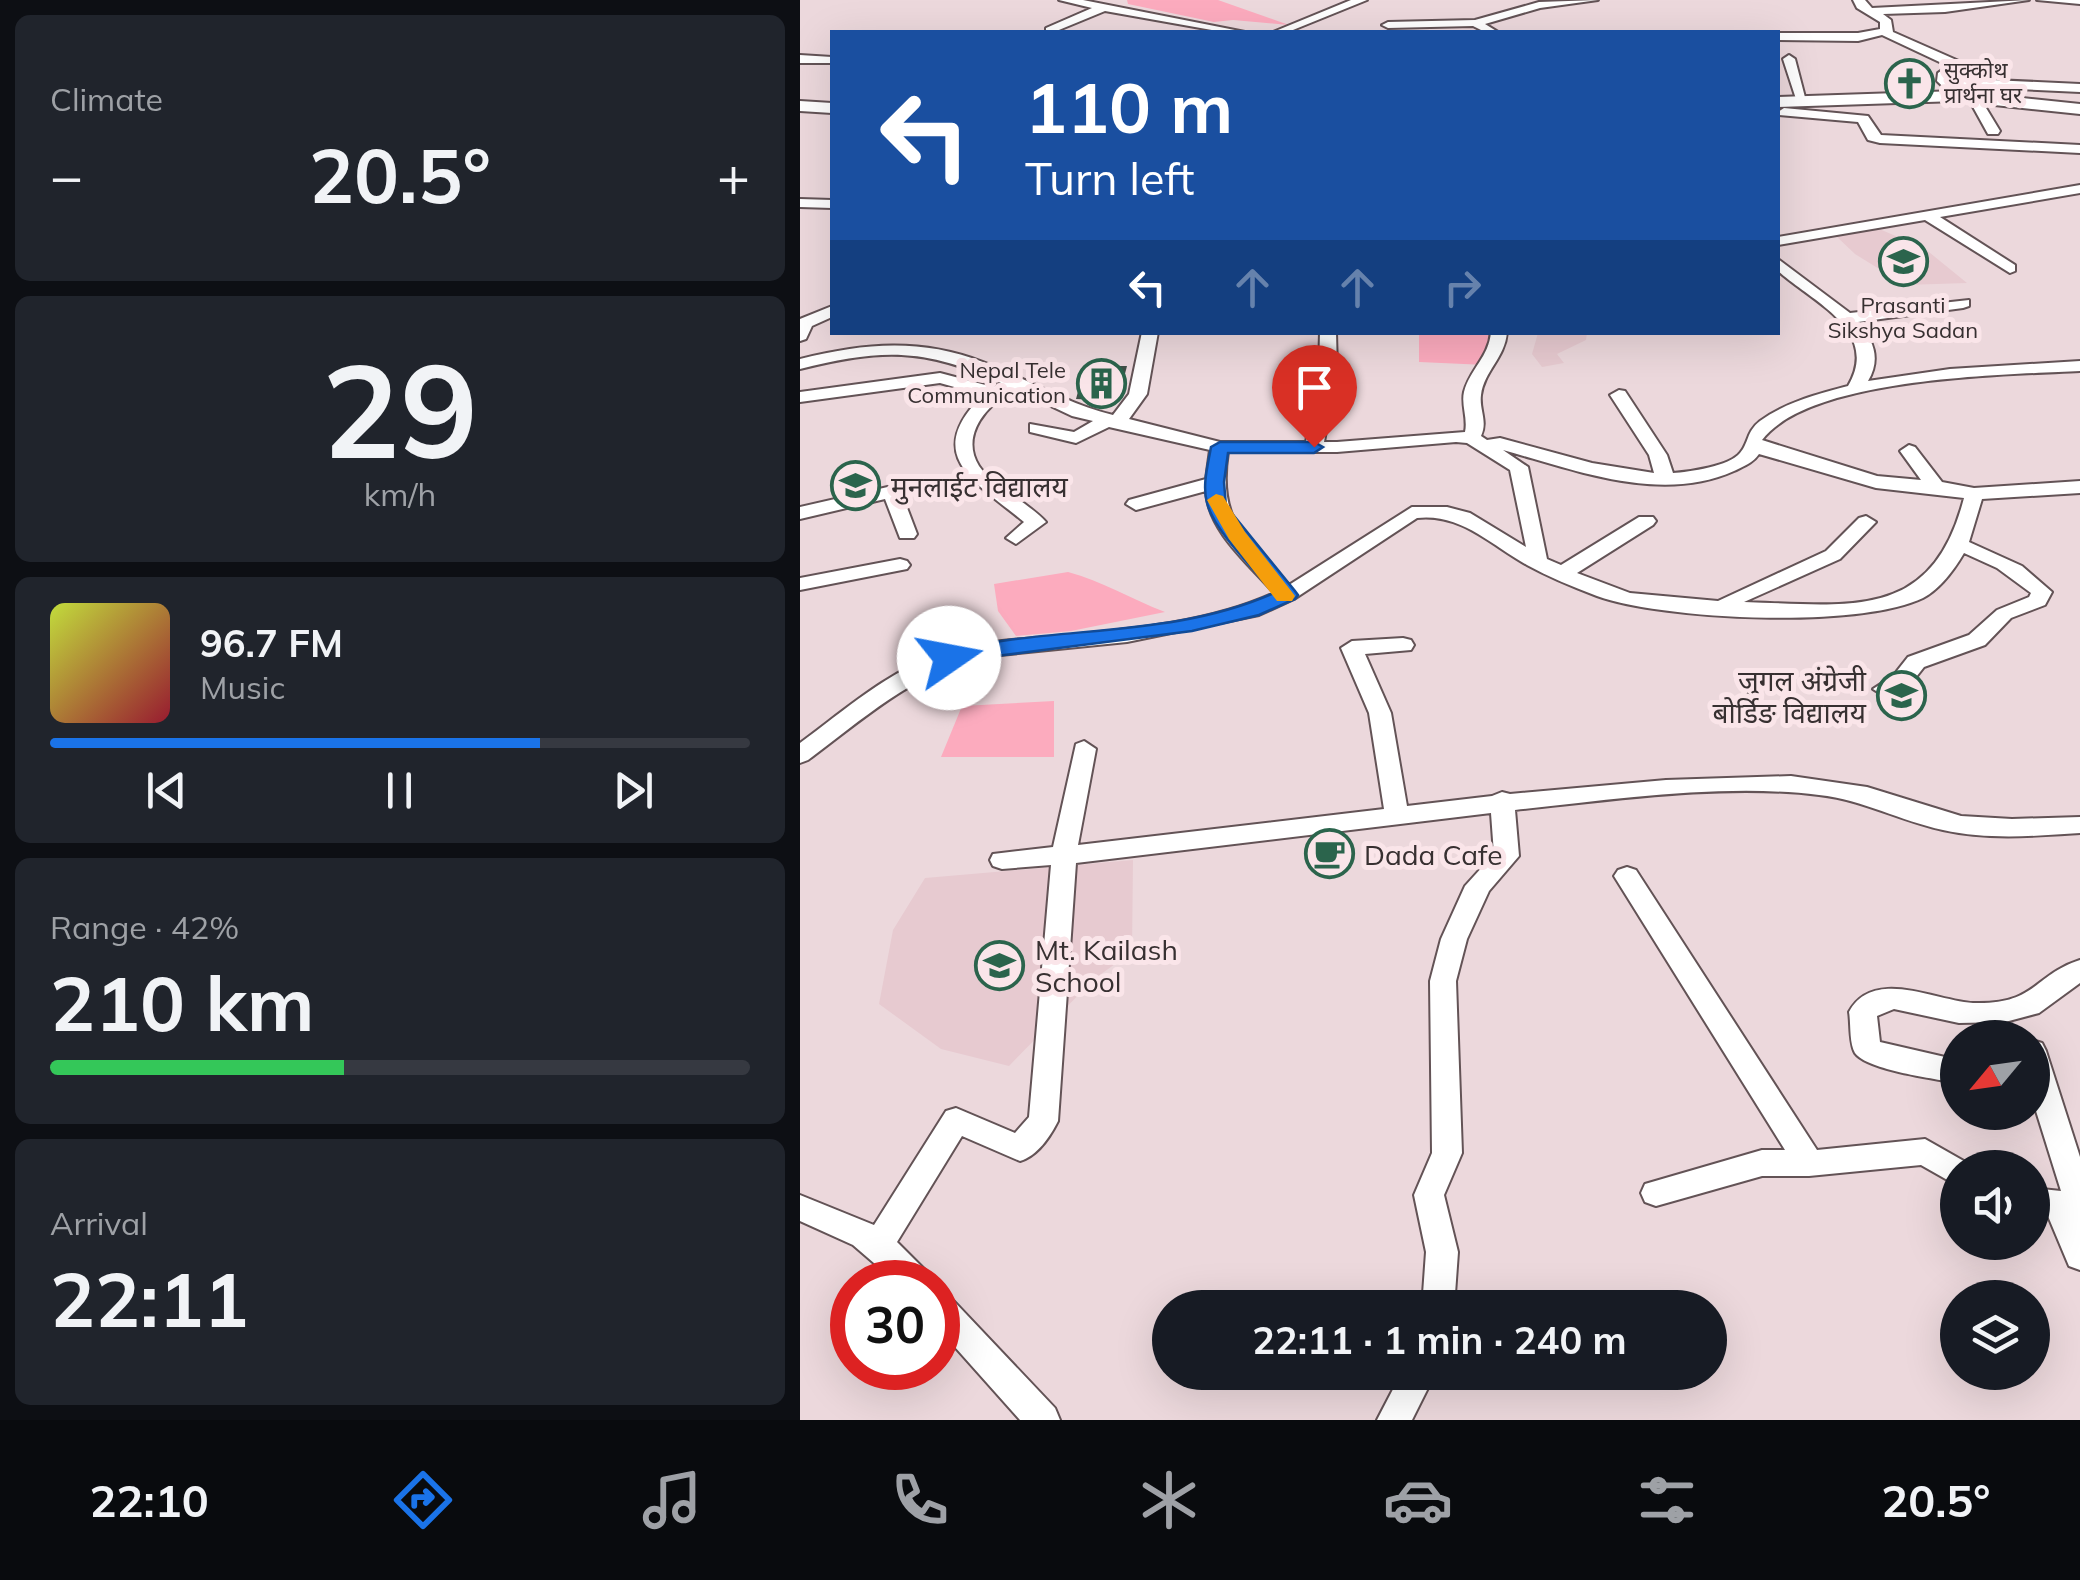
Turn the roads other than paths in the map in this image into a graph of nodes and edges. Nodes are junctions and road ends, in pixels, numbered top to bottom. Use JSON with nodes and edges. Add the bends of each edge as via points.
{"nodes":[{"id":1,"x":1065,"y":0,"type":"edge"},
{"id":2,"x":1361,"y":0,"type":"edge"},
{"id":3,"x":1592,"y":0,"type":"edge"},
{"id":4,"x":1859,"y":0,"type":"edge"},
{"id":5,"x":2023,"y":0,"type":"edge"},
{"id":6,"x":2044,"y":0,"type":"edge"},
{"id":7,"x":2080,"y":1,"type":"edge"},
{"id":8,"x":1107,"y":6,"type":"junction"},
{"id":9,"x":1868,"y":11,"type":"junction"},
{"id":10,"x":1474,"y":22,"type":"junction"},
{"id":11,"x":1388,"y":25,"type":"dead end"},
{"id":12,"x":1050,"y":30,"type":"edge"},
{"id":13,"x":1229,"y":30,"type":"edge"},
{"id":14,"x":1284,"y":30,"type":"edge"},
{"id":15,"x":1488,"y":30,"type":"edge"},
{"id":16,"x":1886,"y":30,"type":"junction"},
{"id":17,"x":1780,"y":37,"type":"edge"},
{"id":18,"x":800,"y":60,"type":"edge"},
{"id":19,"x":830,"y":60,"type":"edge"},
{"id":20,"x":1780,"y":69,"type":"edge"},
{"id":21,"x":1943,"y":80,"type":"junction"},
{"id":22,"x":2080,"y":88,"type":"edge"},
{"id":23,"x":1965,"y":96,"type":"junction"},
{"id":24,"x":1803,"y":102,"type":"junction"},
{"id":25,"x":800,"y":106,"type":"edge"},
{"id":26,"x":830,"y":108,"type":"edge"},
{"id":27,"x":1780,"y":109,"type":"edge"},
{"id":28,"x":2080,"y":109,"type":"edge"},
{"id":29,"x":1993,"y":132,"type":"dead end"},
{"id":30,"x":2080,"y":148,"type":"edge"},
{"id":31,"x":2080,"y":189,"type":"edge"},
{"id":32,"x":800,"y":203,"type":"edge"},
{"id":33,"x":830,"y":204,"type":"edge"},
{"id":34,"x":1925,"y":214,"type":"junction"},
{"id":35,"x":1780,"y":241,"type":"edge"},
{"id":36,"x":1780,"y":266,"type":"edge"},
{"id":37,"x":2010,"y":268,"type":"dead end"},
{"id":38,"x":1963,"y":303,"type":"dead end"},
{"id":39,"x":830,"y":311,"type":"edge"},
{"id":40,"x":1850,"y":318,"type":"junction"},
{"id":41,"x":1149,"y":335,"type":"edge"},
{"id":42,"x":1328,"y":335,"type":"edge"},
{"id":43,"x":1498,"y":335,"type":"edge"},
{"id":44,"x":800,"y":336,"type":"edge"},
{"id":45,"x":800,"y":364,"type":"edge"},
{"id":46,"x":2080,"y":366,"type":"edge"},
{"id":47,"x":1014,"y":383,"type":"junction"},
{"id":48,"x":1856,"y":388,"type":"junction"},
{"id":49,"x":995,"y":393,"type":"junction"},
{"id":50,"x":1619,"y":395,"type":"dead end"},
{"id":51,"x":800,"y":397,"type":"edge"},
{"id":52,"x":1111,"y":422,"type":"junction"},
{"id":53,"x":1036,"y":428,"type":"dead end"},
{"id":54,"x":1478,"y":442,"type":"junction"},
{"id":55,"x":1752,"y":446,"type":"junction"},
{"id":56,"x":1220,"y":447,"type":"junction"},
{"id":57,"x":1314,"y":447,"type":"junction"},
{"id":58,"x":1909,"y":451,"type":"dead end"},
{"id":59,"x":1665,"y":478,"type":"junction"},
{"id":60,"x":1215,"y":482,"type":"junction"},
{"id":61,"x":1936,"y":487,"type":"junction"},
{"id":62,"x":2080,"y":487,"type":"edge"},
{"id":63,"x":1974,"y":494,"type":"junction"},
{"id":64,"x":1136,"y":504,"type":"dead end"},
{"id":65,"x":800,"y":513,"type":"edge"},
{"id":66,"x":1646,"y":521,"type":"dead end"},
{"id":67,"x":1866,"y":522,"type":"dead end"},
{"id":68,"x":908,"y":534,"type":"dead end"},
{"id":69,"x":1016,"y":538,"type":"dead end"},
{"id":70,"x":1961,"y":546,"type":"junction"},
{"id":71,"x":1537,"y":562,"type":"junction"},
{"id":72,"x":900,"y":565,"type":"dead end"},
{"id":73,"x":1562,"y":573,"type":"junction"},
{"id":74,"x":800,"y":584,"type":"edge"},
{"id":75,"x":1287,"y":595,"type":"junction"},
{"id":76,"x":1720,"y":605,"type":"junction"},
{"id":77,"x":1403,"y":645,"type":"dead end"},
{"id":78,"x":1884,"y":689,"type":"dead end"},
{"id":79,"x":1084,"y":749,"type":"dead end"},
{"id":80,"x":800,"y":755,"type":"edge"},
{"id":81,"x":1502,"y":800,"type":"junction"},
{"id":82,"x":1396,"y":817,"type":"junction"},
{"id":83,"x":2080,"y":825,"type":"edge"},
{"id":84,"x":1064,"y":856,"type":"junction"},
{"id":85,"x":1002,"y":860,"type":"dead end"},
{"id":86,"x":1627,"y":876,"type":"dead end"},
{"id":87,"x":2080,"y":970,"type":"edge"},
{"id":88,"x":1940,"y":1068,"type":"edge"},
{"id":89,"x":2047,"y":1130,"type":"edge"},
{"id":90,"x":1940,"y":1162,"type":"edge"},
{"id":91,"x":1808,"y":1163,"type":"junction"},
{"id":92,"x":1656,"y":1193,"type":"dead end"},
{"id":93,"x":2063,"y":1204,"type":"edge"},
{"id":94,"x":800,"y":1208,"type":"edge"},
{"id":95,"x":880,"y":1243,"type":"junction"},
{"id":96,"x":2080,"y":1256,"type":"edge"},
{"id":97,"x":896,"y":1260,"type":"edge"},
{"id":98,"x":1439,"y":1290,"type":"edge"},
{"id":99,"x":960,"y":1330,"type":"edge"},
{"id":100,"x":1410,"y":1390,"type":"edge"},
{"id":101,"x":1043,"y":1420,"type":"edge"},
{"id":102,"x":1394,"y":1420,"type":"edge"}],
"edges":[{"from":1,"to":8,"type":"street"},
{"from":2,"to":14,"type":"street"},
{"from":3,"to":10,"type":"street"},
{"from":4,"to":9,"type":"street"},
{"from":5,"to":9,"type":"street"},
{"from":6,"to":7,"type":"street"},
{"from":8,"to":12,"type":"street"},
{"from":8,"to":13,"type":"street"},
{"from":9,"to":16,"type":"street","via":[[1885,20]]},
{"from":10,"to":11,"type":"street"},
{"from":10,"to":15,"type":"street"},
{"from":16,"to":17,"type":"street","via":[[1858,37]]},
{"from":16,"to":21,"type":"street","via":[[1957,66],[1942,73]]},
{"from":18,"to":19,"type":"street"},
{"from":20,"to":24,"type":"street","via":[[1791,64]]},
{"from":21,"to":22,"type":"street"},
{"from":21,"to":23,"type":"street"},
{"from":23,"to":24,"type":"main road"},
{"from":23,"to":28,"type":"main road"},
{"from":23,"to":29,"type":"street"},
{"from":24,"to":27,"type":"main road"},
{"from":25,"to":26,"type":"main road"},
{"from":27,"to":30,"type":"street","via":[[1863,119],[1880,139]]},
{"from":31,"to":34,"type":"street"},
{"from":32,"to":33,"type":"street"},
{"from":34,"to":35,"type":"street"},
{"from":34,"to":37,"type":"street"},
{"from":36,"to":40,"type":"street"},
{"from":38,"to":40,"type":"street"},
{"from":39,"to":44,"type":"street","via":[[805,324]]},
{"from":40,"to":48,"type":"street","via":[[1866,349]]},
{"from":41,"to":52,"type":"street","via":[[1138,394]]},
{"from":42,"to":57,"type":"street"},
{"from":43,"to":54,"type":"street","via":[[1496,352],[1473,391]]},
{"from":45,"to":47,"type":"street","via":[[850,351],[912,348]]},
{"from":46,"to":48,"type":"street","via":[[1912,377]]},
{"from":47,"to":49,"type":"street"},
{"from":47,"to":52,"type":"street"},
{"from":48,"to":55,"type":"street","via":[[1799,406],[1755,436]]},
{"from":49,"to":51,"type":"street","via":[[940,378]]},
{"from":49,"to":69,"type":"street","via":[[970,418],[964,440],[970,468],[1036,522]]},
{"from":50,"to":59,"type":"street","via":[[1658,455]]},
{"from":52,"to":53,"type":"street","via":[[1076,438]]},
{"from":52,"to":56,"type":"street"},
{"from":54,"to":57,"type":"street"},
{"from":54,"to":59,"type":"street","via":[[1611,474]]},
{"from":54,"to":71,"type":"street","via":[[1518,466]]},
{"from":55,"to":59,"type":"street","via":[[1743,460]]},
{"from":55,"to":61,"type":"street","via":[[1876,482]]},
{"from":56,"to":57,"type":"street"},
{"from":56,"to":60,"type":"street"},
{"from":58,"to":61,"type":"street"},
{"from":60,"to":64,"type":"street"},
{"from":60,"to":75,"type":"street","via":[[1217,506]]},
{"from":61,"to":63,"type":"street"},
{"from":62,"to":63,"type":"street"},
{"from":63,"to":70,"type":"street"},
{"from":65,"to":68,"type":"street","via":[[892,492]]},
{"from":66,"to":73,"type":"street"},
{"from":67,"to":76,"type":"street","via":[[1833,554]]},
{"from":70,"to":76,"type":"street","via":[[1916,595],[1882,605]]},
{"from":70,"to":78,"type":"street","via":[[2032,581],[2042,592],[2038,601],[2004,614],[1977,640],[1916,662]]},
{"from":71,"to":73,"type":"street"},
{"from":71,"to":75,"type":"street","via":[[1470,520],[1426,510],[1398,520]]},
{"from":72,"to":74,"type":"street"},
{"from":73,"to":76,"type":"street","via":[[1631,600]]},
{"from":75,"to":80,"type":"street","via":[[1192,625],[949,658],[896,682]]},
{"from":77,"to":82,"type":"street","via":[[1352,648],[1380,714]]},
{"from":79,"to":84,"type":"street"},
{"from":81,"to":82,"type":"street"},
{"from":81,"to":83,"type":"street","via":[[1815,786],[1975,827]]},
{"from":81,"to":98,"type":"street","via":[[1507,856],[1478,886],[1443,982],[1447,1153],[1429,1196],[1442,1252]]},
{"from":82,"to":84,"type":"street"},
{"from":84,"to":85,"type":"street"},
{"from":84,"to":95,"type":"street","via":[[1043,1121],[1020,1149],[956,1120]]},
{"from":86,"to":91,"type":"street"},
{"from":87,"to":88,"type":"street","via":[[2026,1008],[1951,1011],[1885,1000],[1863,1012],[1867,1048]]},
{"from":89,"to":93,"type":"street"},
{"from":90,"to":91,"type":"street","via":[[1925,1152]]},
{"from":91,"to":92,"type":"street","via":[[1762,1163]]},
{"from":93,"to":96,"type":"street"},
{"from":94,"to":95,"type":"street"},
{"from":95,"to":97,"type":"street"},
{"from":99,"to":101,"type":"street"},
{"from":100,"to":102,"type":"street"}]}
